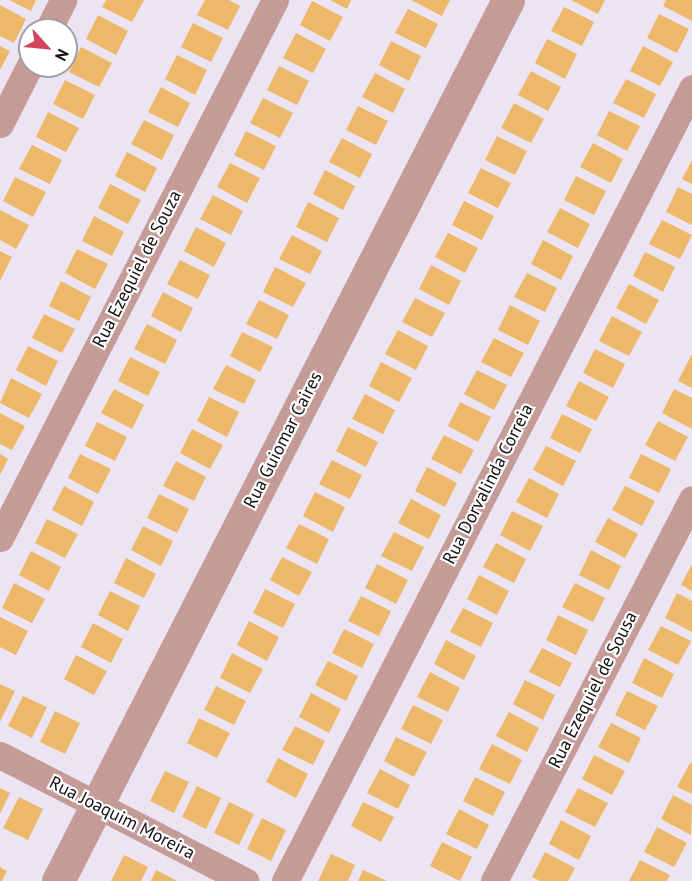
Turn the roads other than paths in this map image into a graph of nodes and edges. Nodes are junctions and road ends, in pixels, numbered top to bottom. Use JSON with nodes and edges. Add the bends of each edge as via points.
{"nodes":[{"id":1,"x":63,"y":0,"type":"edge"},
{"id":2,"x":275,"y":0,"type":"edge"},
{"id":3,"x":508,"y":0,"type":"edge"},
{"id":4,"x":54,"y":18,"type":"edge"},
{"id":5,"x":23,"y":78,"type":"edge"},
{"id":6,"x":692,"y":88,"type":"edge"},
{"id":7,"x":0,"y":124,"type":"edge"},
{"id":8,"x":692,"y":499,"type":"edge"},
{"id":9,"x":0,"y":538,"type":"edge"},
{"id":10,"x":0,"y":756,"type":"edge"},
{"id":11,"x":97,"y":805,"type":"junction"},
{"id":12,"x":58,"y":881,"type":"edge"},
{"id":13,"x":245,"y":881,"type":"edge"},
{"id":14,"x":285,"y":881,"type":"edge"},
{"id":15,"x":494,"y":881,"type":"edge"}],
"edges":[{"from":1,"to":4,"type":"street"},
{"from":2,"to":9,"type":"street","name":"Rua Ezequiel de Souza"},
{"from":3,"to":11,"type":"street","name":"Rua Guiomar Caires"},
{"from":5,"to":7,"type":"street"},
{"from":6,"to":14,"type":"street","name":"Rua Dorvalinda Correia"},
{"from":8,"to":15,"type":"street","name":"Rua Ezequiel de Sousa"},
{"from":10,"to":11,"type":"street","name":"Rua Joaquim Moreira"},
{"from":11,"to":12,"type":"street","name":"Rua Guiomar Caires"},
{"from":11,"to":13,"type":"street","name":"Rua Joaquim Moreira"}]}
